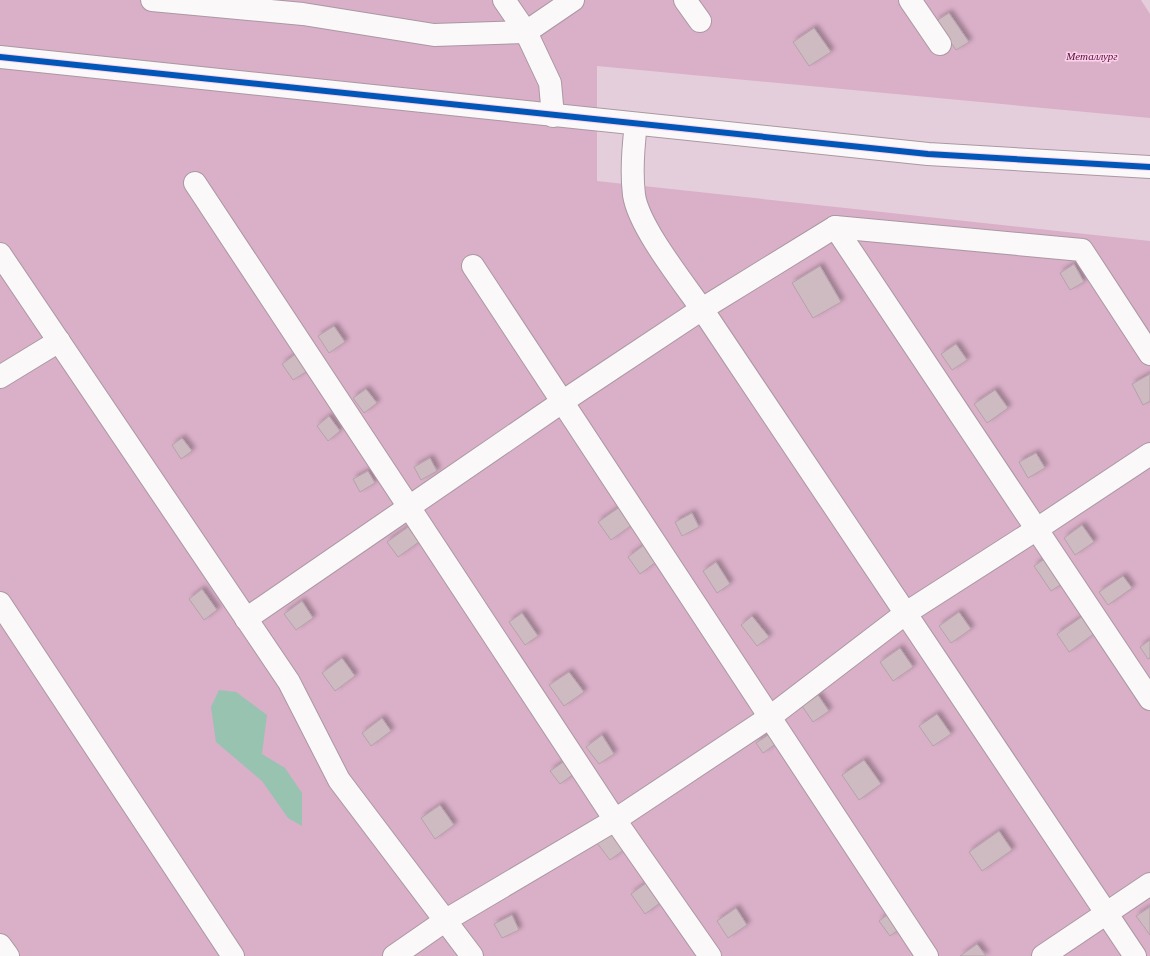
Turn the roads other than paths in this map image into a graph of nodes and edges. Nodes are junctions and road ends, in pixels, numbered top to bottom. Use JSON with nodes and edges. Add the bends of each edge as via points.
{"nodes":[{"id":1,"x":152,"y":0,"type":"edge"},
{"id":2,"x":504,"y":0,"type":"edge"},
{"id":3,"x":573,"y":0,"type":"edge"},
{"id":4,"x":685,"y":0,"type":"edge"},
{"id":5,"x":910,"y":0,"type":"edge"},
{"id":6,"x":298,"y":7,"type":"edge"},
{"id":7,"x":700,"y":22,"type":"dead end"},
{"id":8,"x":526,"y":32,"type":"junction"},
{"id":9,"x":940,"y":44,"type":"dead end"},
{"id":10,"x":0,"y":57,"type":"edge"},
{"id":11,"x":553,"y":116,"type":"junction"},
{"id":12,"x":636,"y":124,"type":"junction"},
{"id":13,"x":1150,"y":168,"type":"edge"},
{"id":14,"x":195,"y":183,"type":"dead end"},
{"id":15,"x":835,"y":227,"type":"junction"},
{"id":16,"x":0,"y":254,"type":"edge"},
{"id":17,"x":473,"y":266,"type":"dead end"},
{"id":18,"x":702,"y":309,"type":"junction"},
{"id":19,"x":58,"y":341,"type":"junction"},
{"id":20,"x":1150,"y":354,"type":"edge"},
{"id":21,"x":0,"y":377,"type":"edge"},
{"id":22,"x":562,"y":402,"type":"junction"},
{"id":23,"x":1150,"y":454,"type":"edge"},
{"id":24,"x":409,"y":507,"type":"junction"},
{"id":25,"x":1037,"y":530,"type":"junction"},
{"id":26,"x":0,"y":603,"type":"edge"},
{"id":27,"x":906,"y":613,"type":"junction"},
{"id":28,"x":246,"y":618,"type":"junction"},
{"id":29,"x":1150,"y":699,"type":"edge"},
{"id":30,"x":770,"y":717,"type":"junction"},
{"id":31,"x":615,"y":820,"type":"junction"},
{"id":32,"x":1150,"y":884,"type":"edge"},
{"id":33,"x":1106,"y":913,"type":"junction"},
{"id":34,"x":446,"y":920,"type":"junction"},
{"id":35,"x":0,"y":945,"type":"edge"},
{"id":36,"x":8,"y":956,"type":"edge"},
{"id":37,"x":233,"y":956,"type":"edge"},
{"id":38,"x":394,"y":956,"type":"edge"},
{"id":39,"x":472,"y":956,"type":"edge"},
{"id":40,"x":710,"y":956,"type":"edge"},
{"id":41,"x":927,"y":956,"type":"edge"},
{"id":42,"x":1043,"y":956,"type":"edge"},
{"id":43,"x":1135,"y":956,"type":"edge"}],
"edges":[{"from":1,"to":6,"type":"street"},
{"from":2,"to":8,"type":"street"},
{"from":3,"to":8,"type":"street"},
{"from":4,"to":7,"type":"street"},
{"from":5,"to":9,"type":"street"},
{"from":6,"to":8,"type":"street","via":[[434,35]]},
{"from":8,"to":11,"type":"street","via":[[550,83]]},
{"from":10,"to":11,"type":"street"},
{"from":11,"to":12,"type":"street"},
{"from":12,"to":13,"type":"street","via":[[928,154]]},
{"from":12,"to":18,"type":"street","via":[[632,156],[634,196],[646,228]]},
{"from":14,"to":24,"type":"street"},
{"from":15,"to":18,"type":"street"},
{"from":15,"to":20,"type":"street","via":[[1082,250]]},
{"from":15,"to":25,"type":"street"},
{"from":16,"to":19,"type":"street"},
{"from":17,"to":22,"type":"street"},
{"from":18,"to":22,"type":"street"},
{"from":18,"to":27,"type":"street"},
{"from":19,"to":21,"type":"street"},
{"from":19,"to":28,"type":"street"},
{"from":22,"to":24,"type":"street"},
{"from":22,"to":30,"type":"street"},
{"from":23,"to":25,"type":"street"},
{"from":24,"to":28,"type":"street"},
{"from":24,"to":31,"type":"street"},
{"from":25,"to":27,"type":"street"},
{"from":25,"to":29,"type":"street"},
{"from":26,"to":37,"type":"street"},
{"from":27,"to":30,"type":"street"},
{"from":27,"to":33,"type":"street"},
{"from":28,"to":34,"type":"street","via":[[289,682],[339,780]]},
{"from":30,"to":31,"type":"street"},
{"from":30,"to":41,"type":"street"},
{"from":31,"to":34,"type":"street"},
{"from":31,"to":40,"type":"street"},
{"from":32,"to":33,"type":"street"},
{"from":33,"to":42,"type":"street"},
{"from":33,"to":43,"type":"street"},
{"from":34,"to":38,"type":"street"},
{"from":34,"to":39,"type":"street"},
{"from":35,"to":36,"type":"street"}]}
